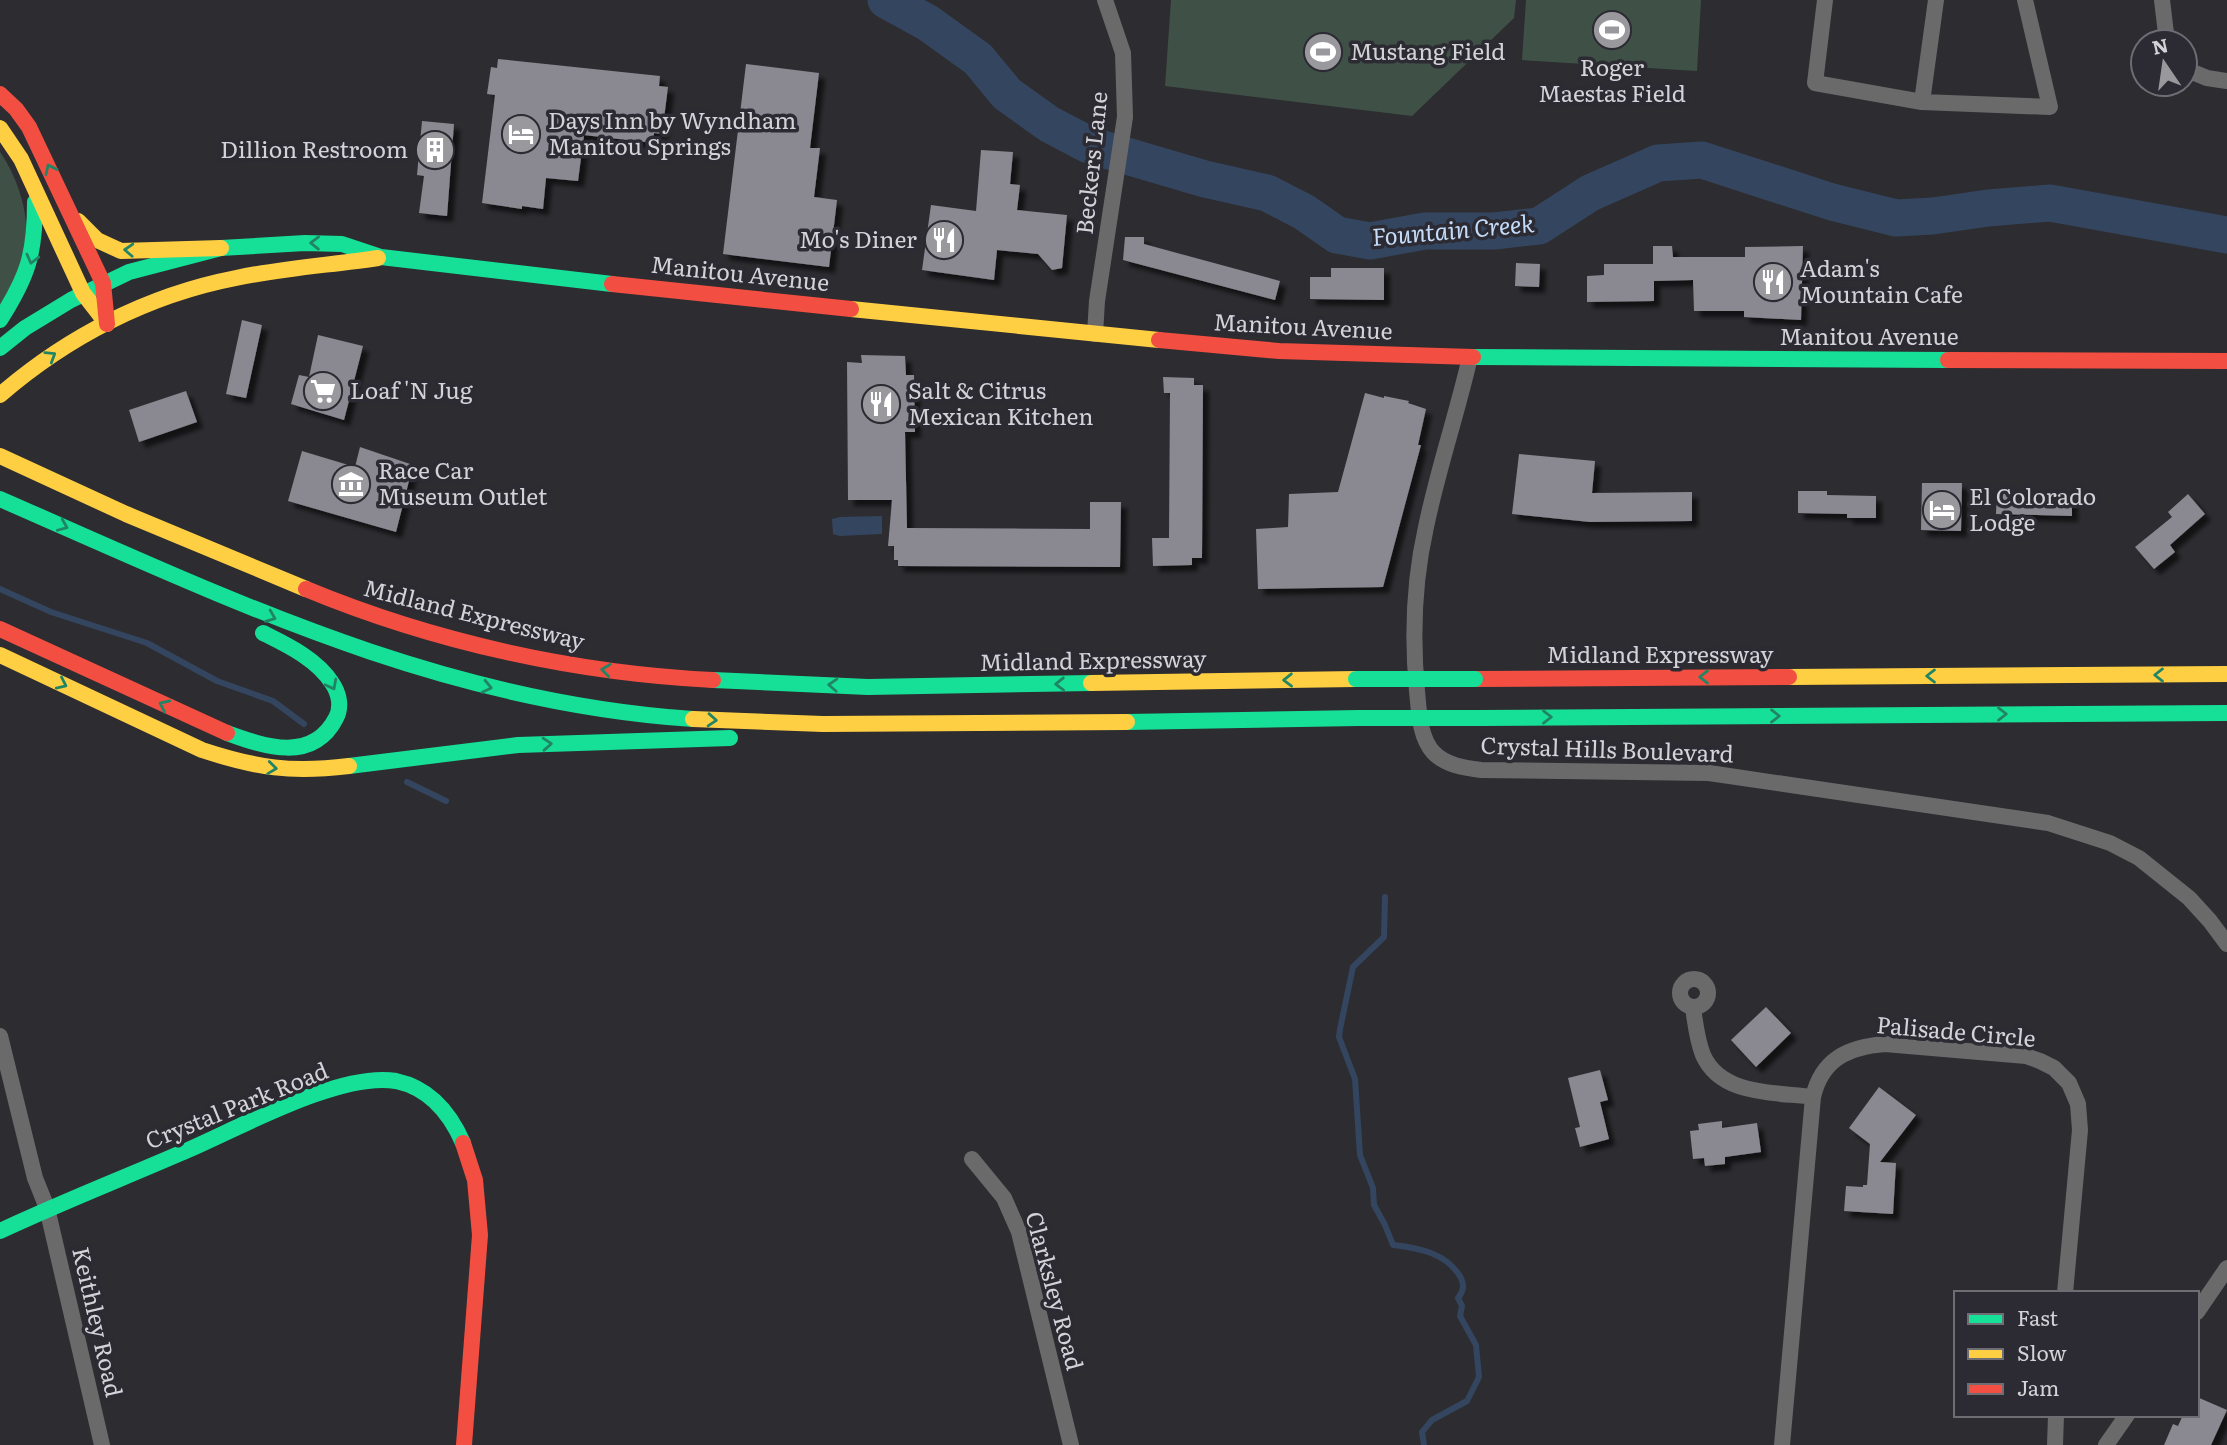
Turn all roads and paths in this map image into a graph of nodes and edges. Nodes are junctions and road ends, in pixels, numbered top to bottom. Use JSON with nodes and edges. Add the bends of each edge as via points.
{"nodes":[{"id":1,"x":1105,"y":0,"type":"edge"},
{"id":2,"x":1825,"y":0,"type":"edge"},
{"id":3,"x":1936,"y":0,"type":"edge"},
{"id":4,"x":2025,"y":0,"type":"edge"},
{"id":5,"x":2162,"y":0,"type":"edge"},
{"id":6,"x":2165,"y":28,"type":"edge"},
{"id":7,"x":2199,"y":75,"type":"edge"},
{"id":8,"x":2227,"y":81,"type":"edge"},
{"id":9,"x":0,"y":94,"type":"edge"},
{"id":10,"x":1922,"y":102,"type":"junction"},
{"id":11,"x":0,"y":128,"type":"edge"},
{"id":12,"x":34,"y":191,"type":"junction"},
{"id":13,"x":70,"y":212,"type":"junction"},
{"id":14,"x":221,"y":248,"type":"junction"},
{"id":15,"x":381,"y":257,"type":"junction"},
{"id":16,"x":103,"y":283,"type":"junction"},
{"id":17,"x":83,"y":293,"type":"junction"},
{"id":18,"x":0,"y":320,"type":"edge"},
{"id":19,"x":107,"y":324,"type":"junction"},
{"id":20,"x":1095,"y":334,"type":"junction"},
{"id":21,"x":0,"y":348,"type":"edge"},
{"id":22,"x":1470,"y":356,"type":"junction"},
{"id":23,"x":2227,"y":362,"type":"edge"},
{"id":24,"x":0,"y":395,"type":"edge"},
{"id":25,"x":0,"y":456,"type":"edge"},
{"id":26,"x":0,"y":499,"type":"edge"},
{"id":27,"x":88,"y":537,"type":"junction"},
{"id":28,"x":195,"y":602,"type":"dead end"},
{"id":29,"x":245,"y":625,"type":"dead end"},
{"id":30,"x":0,"y":629,"type":"edge"},
{"id":31,"x":0,"y":655,"type":"edge"},
{"id":32,"x":2227,"y":674,"type":"edge"},
{"id":33,"x":2227,"y":713,"type":"edge"},
{"id":34,"x":1021,"y":724,"type":"junction"},
{"id":35,"x":2227,"y":944,"type":"edge"},
{"id":36,"x":1693,"y":1007,"type":"dead end"},
{"id":37,"x":0,"y":1036,"type":"edge"},
{"id":38,"x":1813,"y":1097,"type":"junction"},
{"id":39,"x":972,"y":1159,"type":"dead end"},
{"id":40,"x":47,"y":1208,"type":"junction"},
{"id":41,"x":0,"y":1231,"type":"edge"},
{"id":42,"x":2227,"y":1268,"type":"edge"},
{"id":43,"x":2065,"y":1291,"type":"edge"},
{"id":44,"x":2199,"y":1309,"type":"edge"},
{"id":45,"x":2126,"y":1417,"type":"edge"},
{"id":46,"x":2056,"y":1418,"type":"edge"},
{"id":47,"x":102,"y":1445,"type":"edge"},
{"id":48,"x":464,"y":1445,"type":"edge"},
{"id":49,"x":1071,"y":1445,"type":"edge"},
{"id":50,"x":1782,"y":1445,"type":"edge"},
{"id":51,"x":2055,"y":1445,"type":"edge"},
{"id":52,"x":2106,"y":1445,"type":"edge"}],
"edges":[{"from":1,"to":20,"type":"street","name":"Beckers Lane","via":[[1123,53],[1125,117]]},
{"from":2,"to":10,"type":"street","via":[[1815,83]]},
{"from":3,"to":10,"type":"street"},
{"from":4,"to":10,"type":"street","via":[[2050,107]]},
{"from":5,"to":6,"type":"street"},
{"from":7,"to":8,"type":"street"},
{"from":13,"to":9,"type":"main road","one_way":true,"via":[[29,127]]},
{"from":11,"to":12,"type":"main road","via":[[21,159]]},
{"from":12,"to":17,"type":"main road"},
{"from":12,"to":18,"type":"main road","one_way":true,"via":[[36,238],[30,267]]},
{"from":14,"to":13,"type":"main road","one_way":true,"via":[[113,249],[91,236]]},
{"from":13,"to":16,"type":"main road"},
{"from":15,"to":14,"type":"main road","name":"Manitou Avenue","one_way":true,"via":[[342,244]]},
{"from":14,"to":16,"type":"main road","name":"Manitou Avenue"},
{"from":15,"to":19,"type":"main road","name":"Manitou Avenue","via":[[215,282],[139,307]]},
{"from":15,"to":20,"type":"main road","name":"Manitou Avenue"},
{"from":16,"to":17,"type":"main road","name":"Manitou Avenue"},
{"from":16,"to":19,"type":"main road"},
{"from":17,"to":19,"type":"main road"},
{"from":17,"to":21,"type":"main road","name":"Manitou Avenue"},
{"from":24,"to":19,"type":"main road","name":"Manitou Avenue","one_way":true,"via":[[42,361]]},
{"from":20,"to":22,"type":"main road","name":"Manitou Avenue","via":[[1279,351]]},
{"from":22,"to":23,"type":"main road","name":"Manitou Avenue"},
{"from":22,"to":35,"type":"street","name":"Crystal Hills Boulevard","via":[[1425,529],[1416,598],[1418,701],[1425,738],[1433,753],[1447,762],[1481,770],[1709,773],[2048,822],[2139,858],[2189,898]]},
{"from":32,"to":25,"type":"main road","name":"Midland Expressway","one_way":true,"bridge":true,"via":[[868,687],[697,679],[595,669],[501,650],[343,604]]},
{"from":26,"to":27,"type":"main road","one_way":true},
{"from":27,"to":28,"type":"main road"},
{"from":27,"to":34,"type":"main road","one_way":true,"via":[[303,630],[424,671],[534,697],[644,715],[740,722]]},
{"from":29,"to":30,"type":"main road","one_way":true,"via":[[295,648],[333,684],[339,702],[336,718],[310,745],[283,748],[211,727]]},
{"from":31,"to":34,"type":"main road","one_way":true,"via":[[202,750],[270,768],[320,770],[518,746]]},
{"from":34,"to":33,"type":"main road","one_way":true,"bridge":true},
{"from":36,"to":38,"type":"street","via":[[1703,1056],[1719,1077],[1739,1087]]},
{"from":37,"to":40,"type":"street","name":"Keithley Road","via":[[35,1178]]},
{"from":38,"to":43,"type":"street","name":"Palisade Circle","via":[[1827,1066],[1847,1052],[1871,1045],[2026,1056],[2054,1068],[2069,1083],[2080,1116]]},
{"from":38,"to":50,"type":"street","name":"Palisade Circle"},
{"from":39,"to":49,"type":"street","name":"Clarksley Road","via":[[1004,1199],[1019,1232]]},
{"from":40,"to":41,"type":"main road","name":"Crystal Park Road"},
{"from":40,"to":47,"type":"street","name":"Keithley Road"},
{"from":40,"to":48,"type":"main road","name":"Crystal Park Road","via":[[344,1086],[388,1081],[426,1095],[442,1106],[458,1127],[468,1151],[480,1210]]},
{"from":42,"to":44,"type":"street"},
{"from":45,"to":52,"type":"street"},
{"from":46,"to":51,"type":"street"}]}
